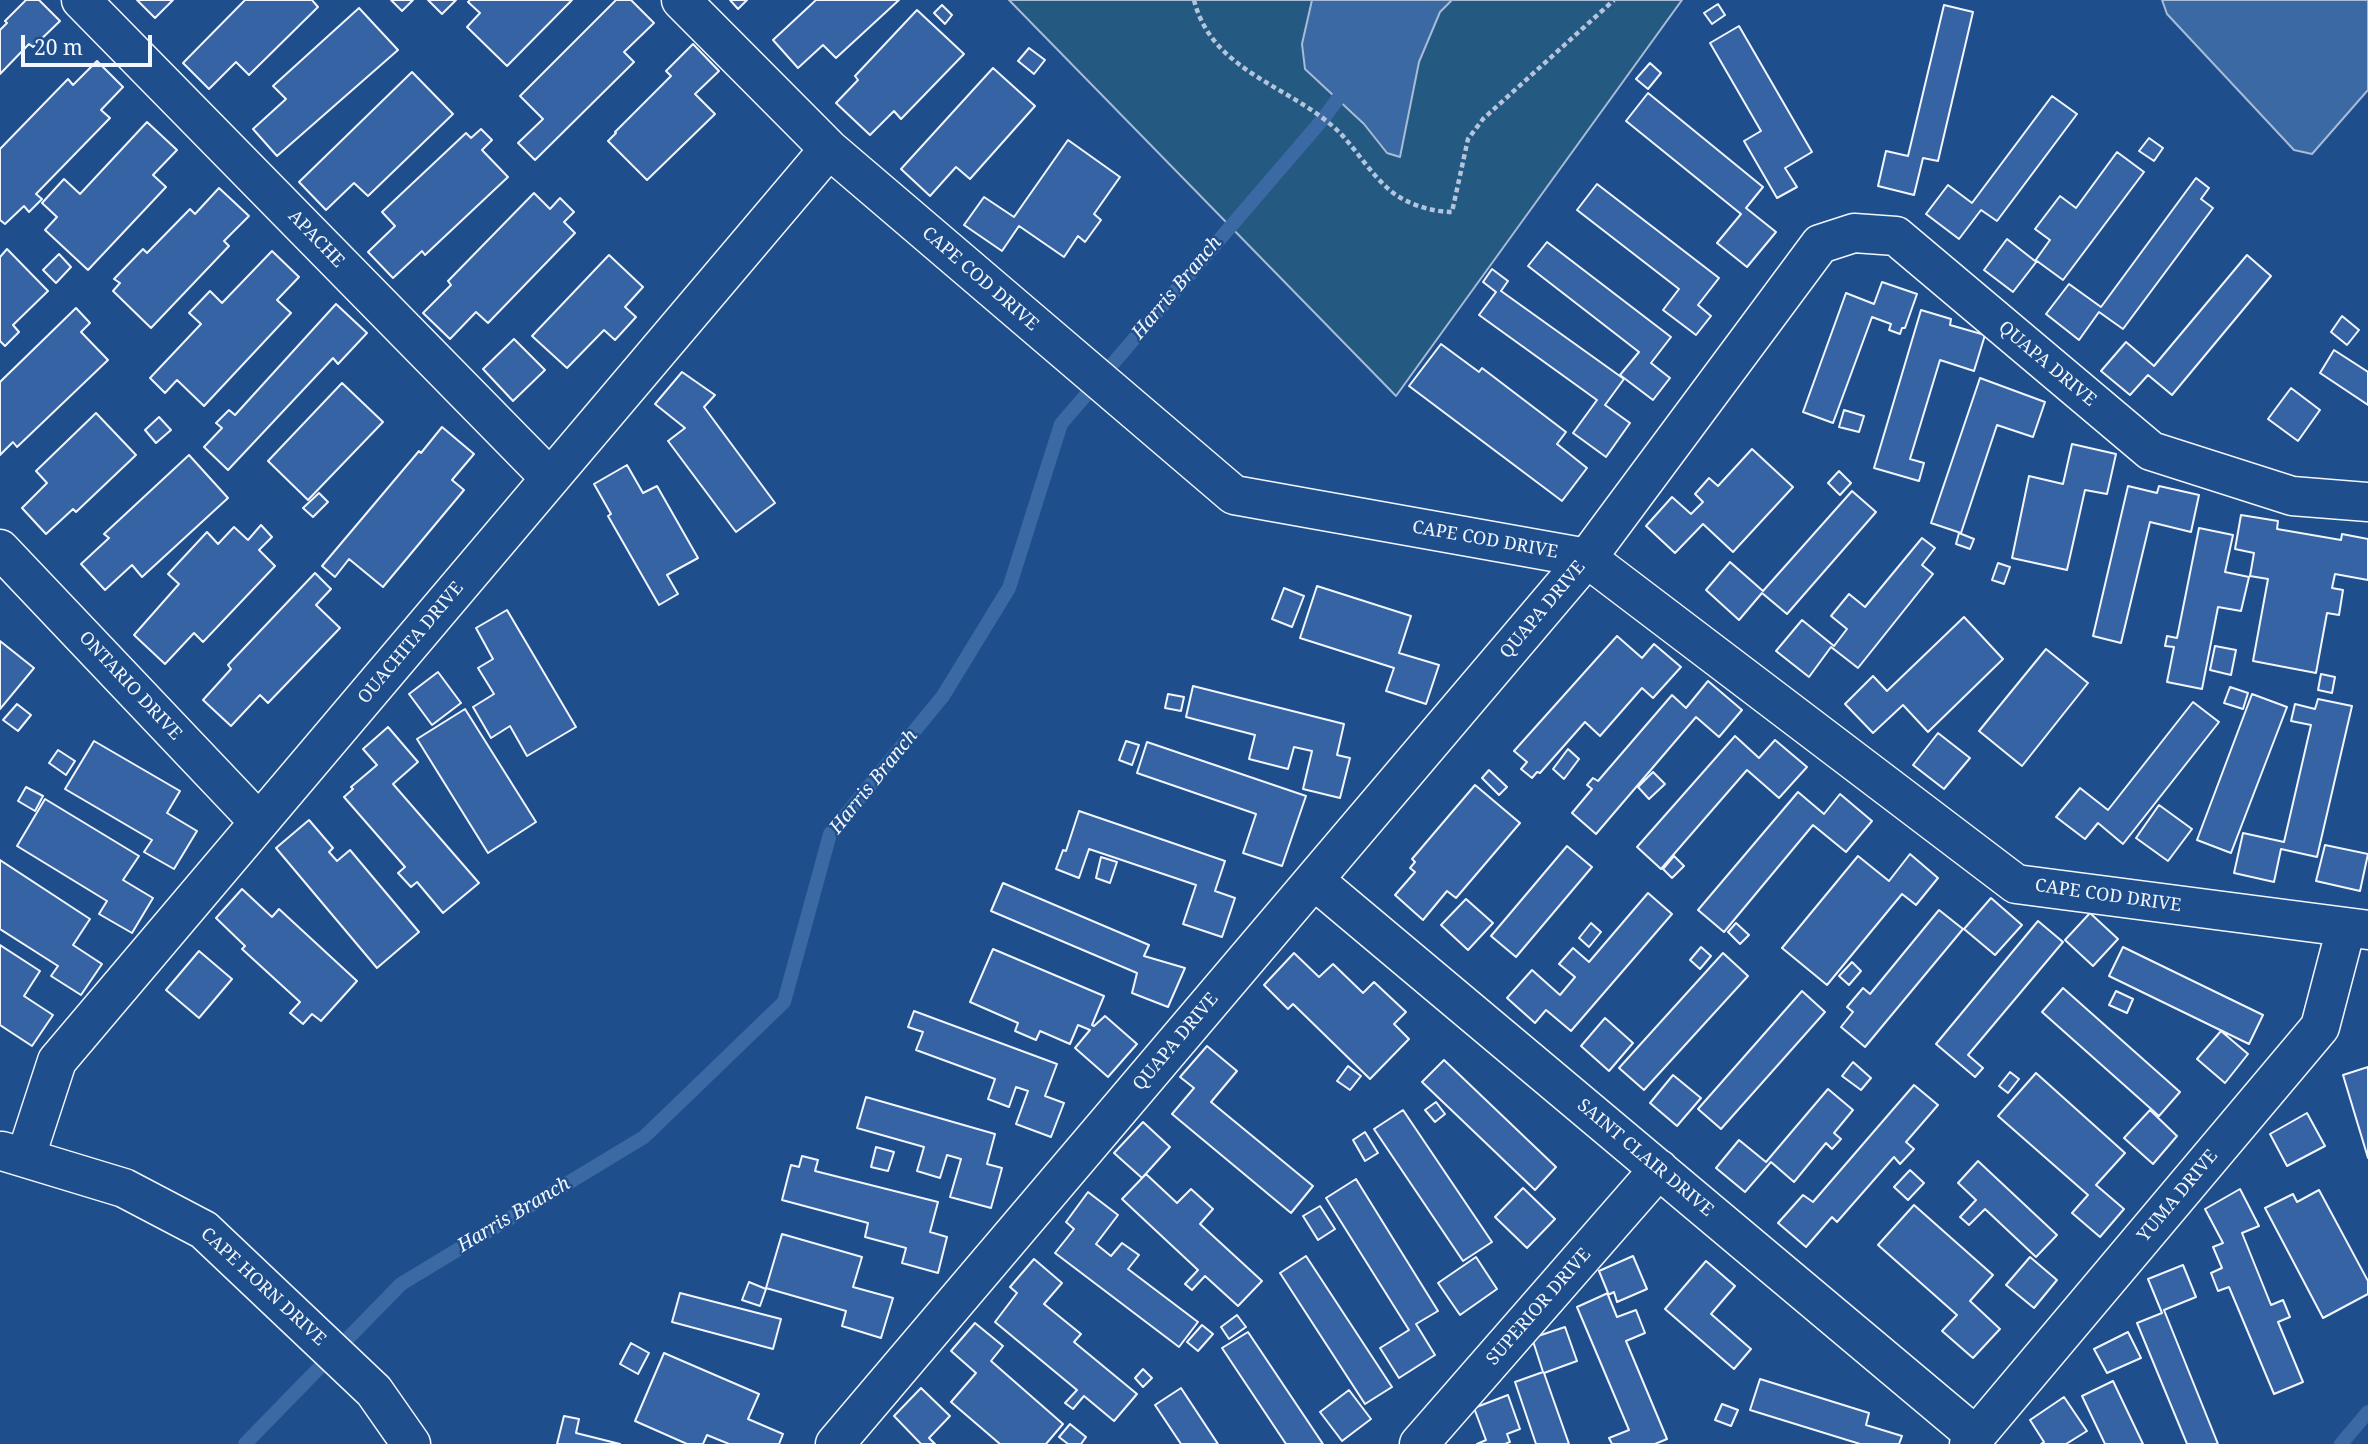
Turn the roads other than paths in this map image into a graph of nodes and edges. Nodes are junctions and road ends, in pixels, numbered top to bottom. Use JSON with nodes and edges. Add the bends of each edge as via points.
{"nodes":[{"id":1,"x":81,"y":0,"type":"edge"},
{"id":2,"x":681,"y":0,"type":"edge"},
{"id":3,"x":829,"y":149,"type":"junction"},
{"id":4,"x":550,"y":478,"type":"junction"},
{"id":5,"x":2368,"y":502,"type":"edge"},
{"id":6,"x":0,"y":549,"type":"edge"},
{"id":7,"x":1587,"y":558,"type":"junction"},
{"id":8,"x":260,"y":822,"type":"junction"},
{"id":9,"x":1314,"y":880,"type":"junction"},
{"id":10,"x":2357,"y":929,"type":"edge"},
{"id":11,"x":13,"y":1153,"type":"edge"},
{"id":12,"x":1658,"y":1169,"type":"junction"},
{"id":13,"x":1973,"y":1440,"type":"edge"},
{"id":14,"x":411,"y":1444,"type":"edge"},
{"id":15,"x":835,"y":1444,"type":"edge"},
{"id":16,"x":1419,"y":1444,"type":"edge"}],
"edges":[{"from":1,"to":4,"type":"street","name":"APACHE"},
{"from":2,"to":3,"type":"street","name":"CAPE COD DRIVE"},
{"from":3,"to":4,"type":"street","name":"OUACHITA DRIVE"},
{"from":3,"to":7,"type":"street","name":"CAPE COD DRIVE","via":[[1234,495]]},
{"from":4,"to":8,"type":"street","name":"OUACHITA DRIVE"},
{"from":5,"to":7,"type":"street","name":"QUAPA DRIVE","via":[[2292,496],[2151,451],[1896,236],[1854,233],[1821,244]]},
{"from":6,"to":8,"type":"street","name":"ONTARIO DRIVE"},
{"from":7,"to":9,"type":"street","name":"QUAPA DRIVE"},
{"from":7,"to":10,"type":"street","name":"CAPE COD DRIVE","via":[[2016,884]]},
{"from":8,"to":11,"type":"street","name":"OUACHITA DRIVE","via":[[57,1061]]},
{"from":9,"to":12,"type":"street","name":"SAINT CLAIR DRIVE"},
{"from":9,"to":15,"type":"street","name":"QUAPA DRIVE"},
{"from":10,"to":13,"type":"street","name":"YUMA DRIVE","via":[[2320,1027]]},
{"from":11,"to":14,"type":"street","name":"CAPE HORN DRIVE","via":[[124,1188],[204,1230],[374,1391]]},
{"from":12,"to":13,"type":"street","name":"SAINT CLAIR DRIVE"},
{"from":12,"to":16,"type":"street","name":"SUPERIOR DRIVE"}]}
